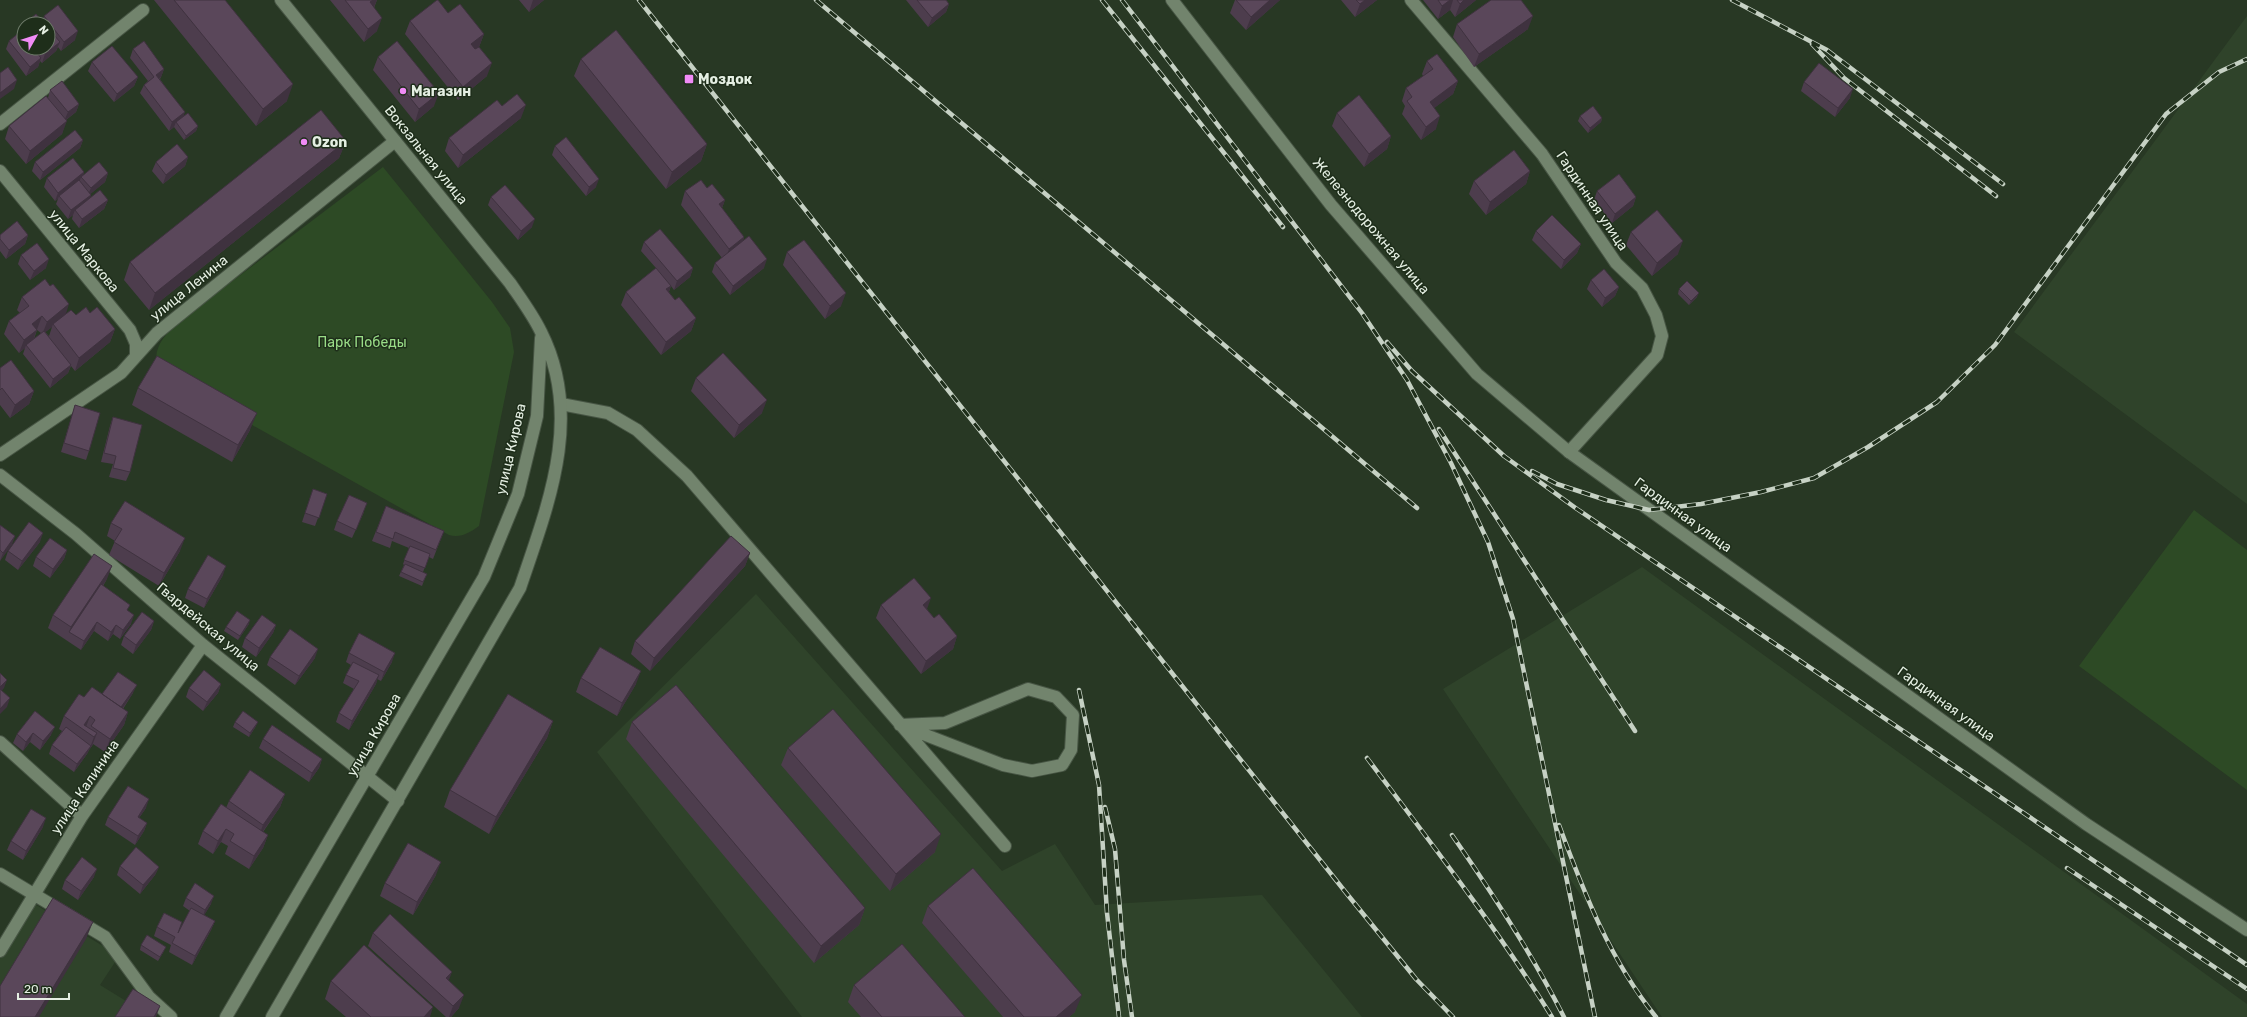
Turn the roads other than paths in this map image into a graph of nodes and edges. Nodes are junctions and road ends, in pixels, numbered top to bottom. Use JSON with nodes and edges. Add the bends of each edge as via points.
{"nodes":[{"id":1,"x":281,"y":0,"type":"edge"},
{"id":2,"x":1172,"y":0,"type":"edge"},
{"id":3,"x":1412,"y":0,"type":"edge"},
{"id":4,"x":143,"y":10,"type":"dead end"},
{"id":5,"x":0,"y":124,"type":"edge"},
{"id":6,"x":395,"y":141,"type":"junction"},
{"id":7,"x":0,"y":170,"type":"edge"},
{"id":8,"x":542,"y":332,"type":"junction"},
{"id":9,"x":136,"y":354,"type":"junction"},
{"id":10,"x":561,"y":404,"type":"junction"},
{"id":11,"x":1569,"y":452,"type":"junction"},
{"id":12,"x":0,"y":455,"type":"edge"},
{"id":13,"x":0,"y":475,"type":"edge"},
{"id":14,"x":203,"y":645,"type":"junction"},
{"id":15,"x":900,"y":725,"type":"junction"},
{"id":16,"x":0,"y":742,"type":"edge"},
{"id":17,"x":367,"y":777,"type":"junction"},
{"id":18,"x":398,"y":801,"type":"junction"},
{"id":19,"x":82,"y":816,"type":"junction"},
{"id":20,"x":1005,"y":846,"type":"dead end"},
{"id":21,"x":0,"y":874,"type":"edge"},
{"id":22,"x":34,"y":895,"type":"junction"},
{"id":23,"x":2247,"y":930,"type":"edge"},
{"id":24,"x":0,"y":951,"type":"edge"},
{"id":25,"x":171,"y":1017,"type":"edge"},
{"id":26,"x":226,"y":1017,"type":"edge"},
{"id":27,"x":272,"y":1017,"type":"edge"}],
"edges":[{"from":1,"to":6,"type":"street","name":"Вокзальная улица"},
{"from":2,"to":11,"type":"street","name":"Железнодорожная улица","via":[[1331,205],[1477,374]]},
{"from":3,"to":11,"type":"street","name":"Гардинная улица","via":[[1542,154],[1616,263],[1642,288],[1656,315],[1662,336],[1657,355]]},
{"from":4,"to":5,"type":"street"},
{"from":6,"to":8,"type":"street","name":"Вокзальная улица","via":[[510,283]]},
{"from":6,"to":9,"type":"street","name":"улица Ленина","via":[[157,332]]},
{"from":7,"to":9,"type":"street","name":"улица Маркова","via":[[130,330],[136,344]]},
{"from":8,"to":10,"type":"street","via":[[558,379]]},
{"from":8,"to":17,"type":"street","name":"улица Кирова","via":[[537,416],[518,494],[484,577]]},
{"from":9,"to":12,"type":"street","name":"улица Ленина","via":[[121,373]]},
{"from":10,"to":15,"type":"street","via":[[608,413],[637,430],[687,476]]},
{"from":10,"to":18,"type":"street","via":[[558,464],[520,588]]},
{"from":11,"to":23,"type":"street","name":"Гардинная улица","via":[[2086,824]]},
{"from":13,"to":14,"type":"street","name":"Гвардейская улица","via":[[76,534]]},
{"from":14,"to":17,"type":"street","name":"Гвардейская улица"},
{"from":14,"to":19,"type":"street","name":"улица Калинина"},
{"from":15,"to":15,"type":"street","via":[[945,723],[1028,689],[1056,697],[1073,714],[1071,750],[1062,765],[1032,771],[1003,765]]},
{"from":15,"to":20,"type":"street"},
{"from":16,"to":19,"type":"street"},
{"from":17,"to":18,"type":"street","name":"Гвардейская улица"},
{"from":17,"to":26,"type":"street","name":"улица Кирова"},
{"from":18,"to":27,"type":"street"},
{"from":19,"to":22,"type":"street","name":"улица Калинина"},
{"from":21,"to":22,"type":"street"},
{"from":22,"to":24,"type":"street","name":"улица Калинина"},
{"from":22,"to":25,"type":"street","via":[[105,937],[149,997]]}]}
